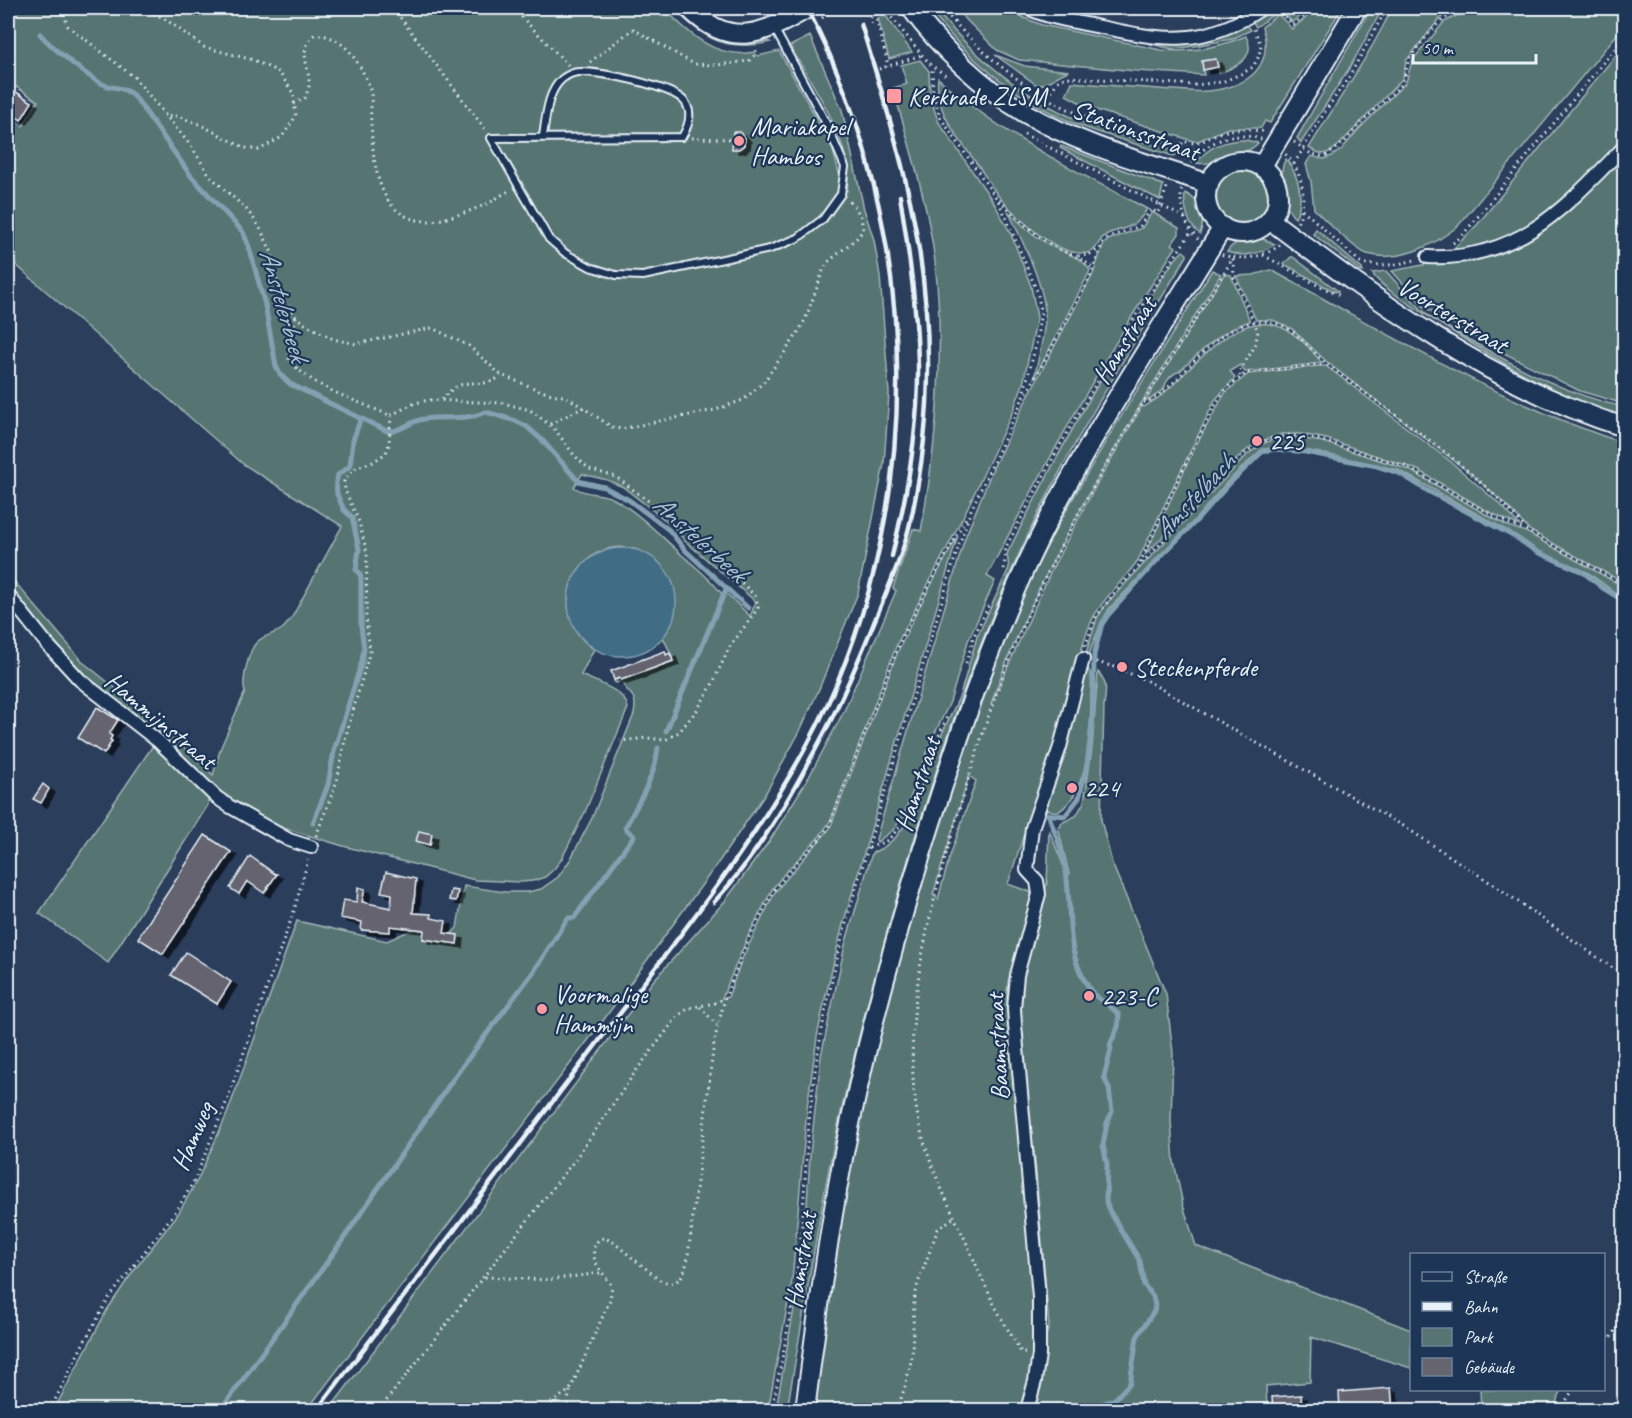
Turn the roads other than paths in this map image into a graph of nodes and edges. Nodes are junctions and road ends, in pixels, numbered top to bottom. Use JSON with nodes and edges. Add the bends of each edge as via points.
{"nodes":[{"id":1,"x":689,"y":8,"type":"edge"},
{"id":2,"x":808,"y":8,"type":"edge"},
{"id":3,"x":911,"y":8,"type":"edge"},
{"id":4,"x":1028,"y":8,"type":"edge"},
{"id":5,"x":1262,"y":8,"type":"edge"},
{"id":6,"x":1357,"y":8,"type":"edge"},
{"id":7,"x":774,"y":27,"type":"junction"},
{"id":8,"x":543,"y":136,"type":"junction"},
{"id":9,"x":1624,"y":147,"type":"edge"},
{"id":10,"x":1262,"y":166,"type":"junction"},
{"id":11,"x":1209,"y":184,"type":"junction"},
{"id":12,"x":1269,"y":220,"type":"junction"},
{"id":13,"x":1223,"y":227,"type":"junction"},
{"id":14,"x":1428,"y":256,"type":"road end"},
{"id":15,"x":1624,"y":427,"type":"edge"},
{"id":16,"x":8,"y":595,"type":"edge"},
{"id":17,"x":1083,"y":659,"type":"road end"},
{"id":18,"x":311,"y":847,"type":"road end"},
{"id":19,"x":805,"y":1410,"type":"edge"},
{"id":20,"x":1027,"y":1410,"type":"edge"}],
"edges":[{"from":1,"to":7,"type":"main road","via":[[724,32],[751,34]]},
{"from":2,"to":7,"type":"main road"},
{"from":3,"to":11,"type":"main road","name":"Stationsstraat","via":[[946,50],[1025,113],[1079,139]]},
{"from":4,"to":5,"type":"street","via":[[1047,16],[1165,38],[1227,29]]},
{"from":6,"to":10,"type":"main road"},
{"from":7,"to":8,"type":"lane","via":[[843,160],[841,194],[823,219],[798,238],[770,249],[643,276],[616,275],[590,267],[549,239],[491,138]]},
{"from":8,"to":8,"type":"lane","via":[[555,86],[578,72],[641,81],[672,93],[685,102],[689,113],[682,137]]},
{"from":9,"to":14,"type":"street","via":[[1543,225],[1485,252]]},
{"from":10,"to":11,"type":"main road","via":[[1245,161],[1227,164]]},
{"from":10,"to":12,"type":"main road","via":[[1278,191],[1275,212]]},
{"from":11,"to":13,"type":"main road","via":[[1210,212]]},
{"from":12,"to":13,"type":"main road","via":[[1248,232]]},
{"from":12,"to":15,"type":"main road","name":"Voorterstraat","via":[[1388,307],[1497,373],[1559,403]]},
{"from":13,"to":19,"type":"main road","name":"Hamstraat","via":[[1063,493],[1017,585],[971,703],[906,905],[852,1113],[820,1293]]},
{"from":16,"to":18,"type":"street","name":"Hammijnstraat","via":[[80,680],[158,741],[216,797],[288,840]]},
{"from":17,"to":20,"type":"street","name":"Baamstraat","via":[[1060,747],[1032,828],[1028,870],[1037,881],[1040,894],[1015,988],[1039,1297],[1039,1354]]}]}
